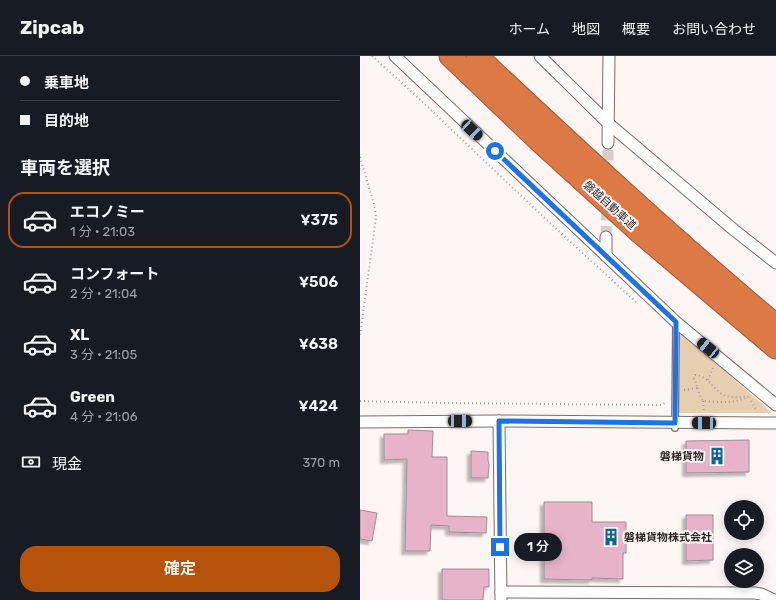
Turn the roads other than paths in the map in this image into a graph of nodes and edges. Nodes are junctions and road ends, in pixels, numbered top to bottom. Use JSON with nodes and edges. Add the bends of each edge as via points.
{"nodes":[{"id":1,"x":395,"y":56,"type":"edge"},
{"id":2,"x":450,"y":56,"type":"edge"},
{"id":3,"x":477,"y":56,"type":"edge"},
{"id":4,"x":540,"y":56,"type":"edge"},
{"id":5,"x":609,"y":56,"type":"edge"},
{"id":6,"x":609,"y":124,"type":"junction"},
{"id":7,"x":608,"y":144,"type":"tunnel mouth"},
{"id":8,"x":606,"y":237,"type":"tunnel mouth"},
{"id":9,"x":606,"y":256,"type":"junction"},
{"id":10,"x":776,"y":263,"type":"edge"},
{"id":11,"x":676,"y":322,"type":"junction"},
{"id":12,"x":776,"y":325,"type":"edge"},
{"id":13,"x":776,"y":348,"type":"edge"},
{"id":14,"x":776,"y":405,"type":"edge"},
{"id":15,"x":499,"y":421,"type":"junction"},
{"id":16,"x":360,"y":422,"type":"edge"},
{"id":17,"x":776,"y":424,"type":"edge"},
{"id":18,"x":675,"y":425,"type":"junction"},
{"id":19,"x":501,"y":596,"type":"edge"},
{"id":20,"x":774,"y":600,"type":"edge"}],
"edges":[{"from":1,"to":9,"type":"street"},
{"from":2,"to":13,"type":"highway","name":"磐越自動車道","via":[[639,232]]},
{"from":3,"to":12,"type":"highway","name":"磐越自動車道","via":[[656,222]]},
{"from":4,"to":6,"type":"street"},
{"from":5,"to":6,"type":"street"},
{"from":6,"to":7,"type":"street"},
{"from":6,"to":10,"type":"street"},
{"from":8,"to":9,"type":"street"},
{"from":9,"to":11,"type":"street"},
{"from":11,"to":14,"type":"street"},
{"from":11,"to":18,"type":"lane"},
{"from":15,"to":16,"type":"street"},
{"from":15,"to":18,"type":"street"},
{"from":15,"to":19,"type":"street"},
{"from":17,"to":18,"type":"street"},
{"from":19,"to":20,"type":"street","via":[[755,593]]}]}
